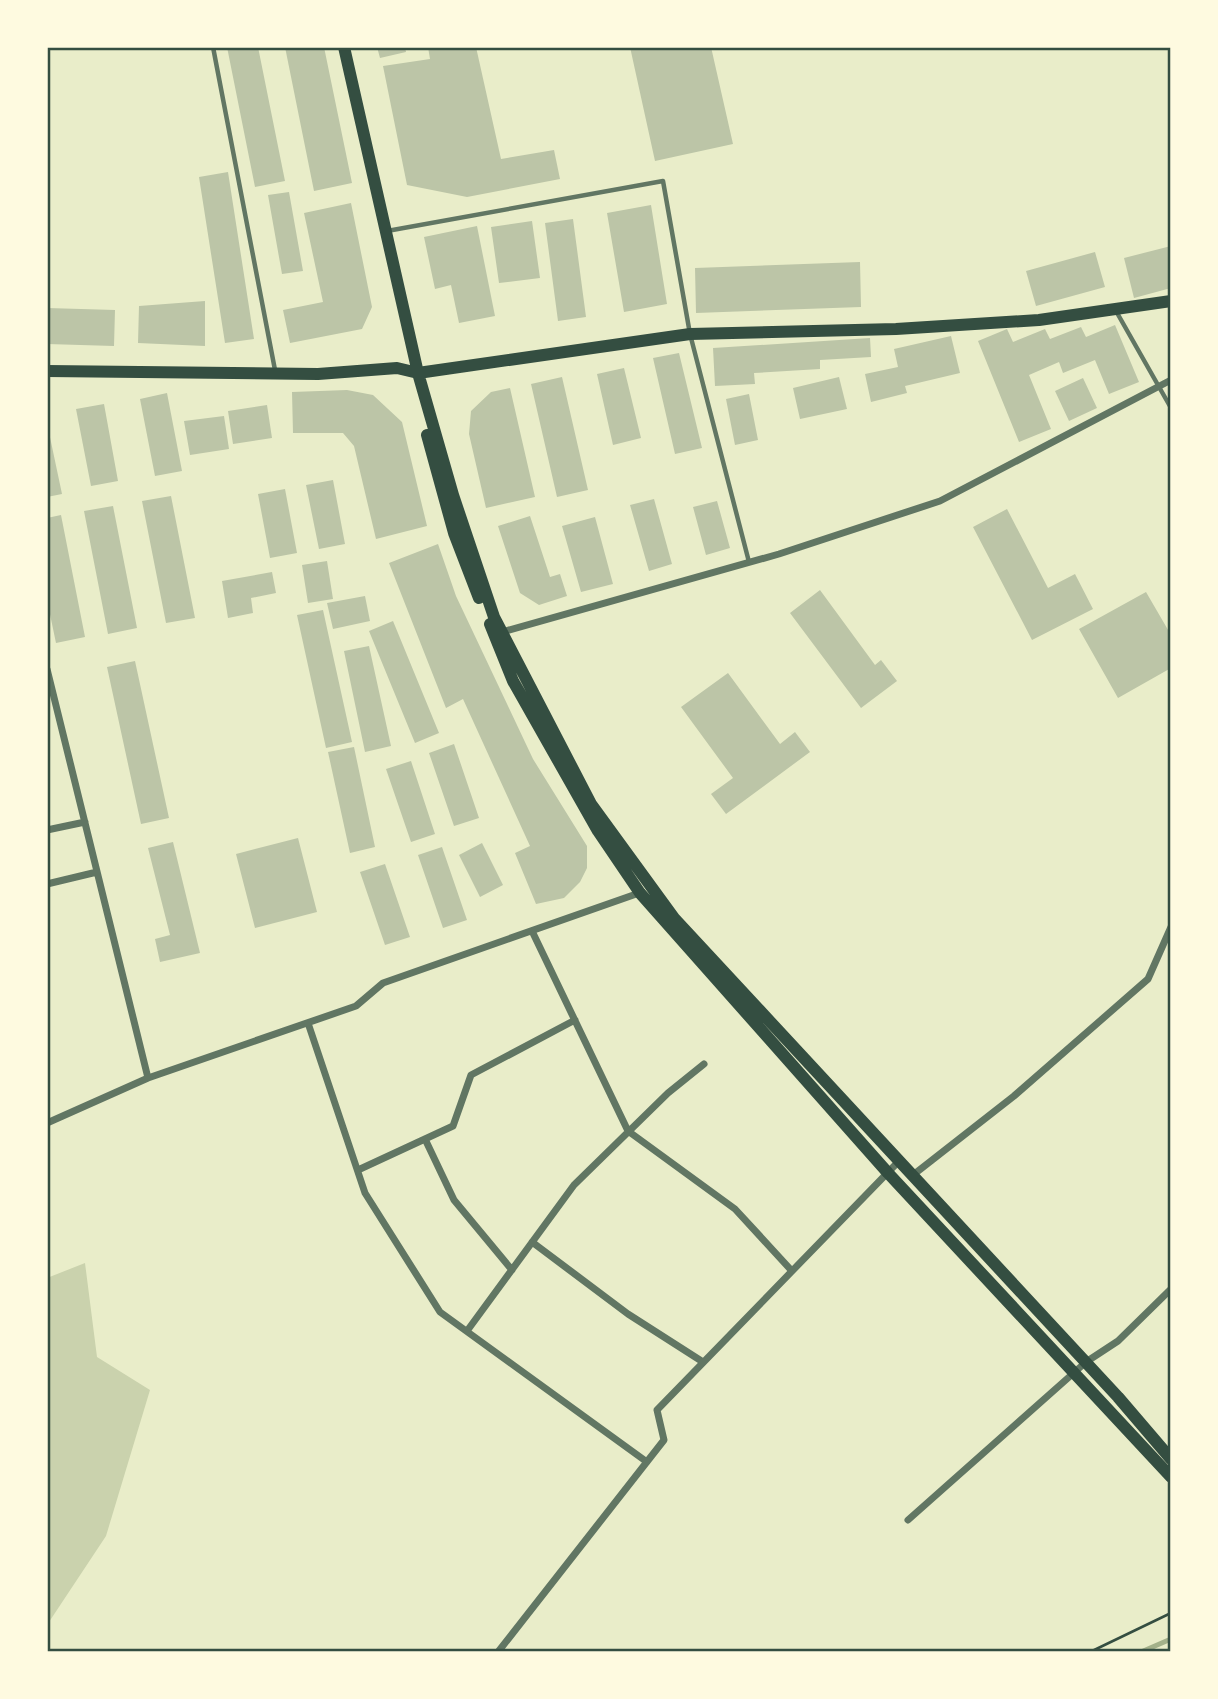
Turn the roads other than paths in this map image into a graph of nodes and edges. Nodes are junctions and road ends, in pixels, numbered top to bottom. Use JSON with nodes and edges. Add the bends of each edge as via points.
{"nodes":[{"id":1,"x":213,"y":47,"type":"edge"},
{"id":2,"x":344,"y":47,"type":"edge"},
{"id":3,"x":386,"y":231,"type":"junction"},
{"id":4,"x":1171,"y":301,"type":"edge"},
{"id":5,"x":1116,"y":310,"type":"junction"},
{"id":6,"x":690,"y":334,"type":"junction"},
{"id":7,"x":47,"y":371,"type":"edge"},
{"id":8,"x":414,"y":372,"type":"junction"},
{"id":9,"x":276,"y":374,"type":"junction"},
{"id":10,"x":1171,"y":380,"type":"edge"},
{"id":11,"x":1157,"y":388,"type":"junction"},
{"id":12,"x":1171,"y":408,"type":"edge"},
{"id":13,"x":749,"y":562,"type":"junction"},
{"id":14,"x":502,"y":632,"type":"junction"},
{"id":15,"x":47,"y":669,"type":"edge"},
{"id":16,"x":85,"y":822,"type":"junction"},
{"id":17,"x":47,"y":830,"type":"edge"},
{"id":18,"x":97,"y":872,"type":"junction"},
{"id":19,"x":47,"y":884,"type":"edge"},
{"id":20,"x":646,"y":891,"type":"junction"},
{"id":21,"x":1171,"y":927,"type":"edge"},
{"id":22,"x":532,"y":931,"type":"junction"},
{"id":23,"x":575,"y":1020,"type":"junction"},
{"id":24,"x":308,"y":1023,"type":"junction"},
{"id":25,"x":704,"y":1064,"type":"dead end"},
{"id":26,"x":148,"y":1078,"type":"junction"},
{"id":27,"x":47,"y":1123,"type":"edge"},
{"id":28,"x":628,"y":1131,"type":"junction"},
{"id":29,"x":425,"y":1139,"type":"junction"},
{"id":30,"x":899,"y":1161,"type":"junction"},
{"id":31,"x":358,"y":1170,"type":"junction"},
{"id":32,"x":888,"y":1172,"type":"junction"},
{"id":33,"x":913,"y":1175,"type":"junction"},
{"id":34,"x":533,"y":1242,"type":"junction"},
{"id":35,"x":512,"y":1270,"type":"junction"},
{"id":36,"x":792,"y":1271,"type":"junction"},
{"id":37,"x":1171,"y":1289,"type":"edge"},
{"id":38,"x":467,"y":1331,"type":"junction"},
{"id":39,"x":704,"y":1362,"type":"junction"},
{"id":40,"x":1086,"y":1362,"type":"junction"},
{"id":41,"x":1075,"y":1373,"type":"junction"},
{"id":42,"x":1171,"y":1459,"type":"edge"},
{"id":43,"x":647,"y":1462,"type":"junction"},
{"id":44,"x":1171,"y":1476,"type":"edge"},
{"id":45,"x":908,"y":1520,"type":"dead end"},
{"id":46,"x":498,"y":1652,"type":"edge"}],
"edges":[{"from":1,"to":9,"type":"lane"},
{"from":2,"to":3,"type":"main road"},
{"from":3,"to":6,"type":"lane","via":[[663,181]]},
{"from":3,"to":8,"type":"main road"},
{"from":4,"to":5,"type":"main road"},
{"from":5,"to":6,"type":"main road","via":[[896,330]]},
{"from":5,"to":11,"type":"lane"},
{"from":6,"to":8,"type":"main road"},
{"from":6,"to":13,"type":"lane"},
{"from":7,"to":9,"type":"main road"},
{"from":8,"to":9,"type":"main road","via":[[397,368]]},
{"from":8,"to":14,"type":"main road"},
{"from":8,"to":20,"type":"main road","via":[[454,533],[513,681],[598,831]]},
{"from":10,"to":11,"type":"street"},
{"from":11,"to":12,"type":"lane"},
{"from":11,"to":13,"type":"street","via":[[940,501]]},
{"from":13,"to":14,"type":"street"},
{"from":14,"to":20,"type":"main road","via":[[591,804]]},
{"from":15,"to":16,"type":"street"},
{"from":16,"to":17,"type":"street"},
{"from":16,"to":18,"type":"street"},
{"from":18,"to":19,"type":"street"},
{"from":18,"to":26,"type":"street"},
{"from":20,"to":22,"type":"street"},
{"from":20,"to":30,"type":"main road"},
{"from":20,"to":32,"type":"main road"},
{"from":21,"to":33,"type":"street","via":[[1148,979],[1014,1096]]},
{"from":22,"to":23,"type":"street"},
{"from":22,"to":24,"type":"street","via":[[383,983],[356,1006]]},
{"from":23,"to":28,"type":"street"},
{"from":23,"to":29,"type":"street","via":[[471,1075],[453,1126]]},
{"from":24,"to":26,"type":"street"},
{"from":24,"to":31,"type":"street"},
{"from":25,"to":28,"type":"street"},
{"from":26,"to":27,"type":"street"},
{"from":28,"to":34,"type":"street","via":[[574,1185]]},
{"from":28,"to":36,"type":"street","via":[[735,1209]]},
{"from":29,"to":31,"type":"street"},
{"from":29,"to":35,"type":"street","via":[[454,1200]]},
{"from":30,"to":32,"type":"street"},
{"from":30,"to":33,"type":"main road"},
{"from":31,"to":38,"type":"street","via":[[365,1193],[440,1312]]},
{"from":32,"to":36,"type":"street"},
{"from":32,"to":41,"type":"main road"},
{"from":33,"to":40,"type":"main road"},
{"from":34,"to":35,"type":"street"},
{"from":34,"to":39,"type":"street","via":[[628,1314]]},
{"from":35,"to":38,"type":"street"},
{"from":36,"to":39,"type":"street"},
{"from":37,"to":40,"type":"street","via":[[1118,1341]]},
{"from":38,"to":43,"type":"street"},
{"from":39,"to":43,"type":"street","via":[[657,1410],[664,1440]]},
{"from":40,"to":41,"type":"street"},
{"from":40,"to":42,"type":"main road"},
{"from":41,"to":44,"type":"main road"},
{"from":41,"to":45,"type":"street"},
{"from":43,"to":46,"type":"street"}]}
